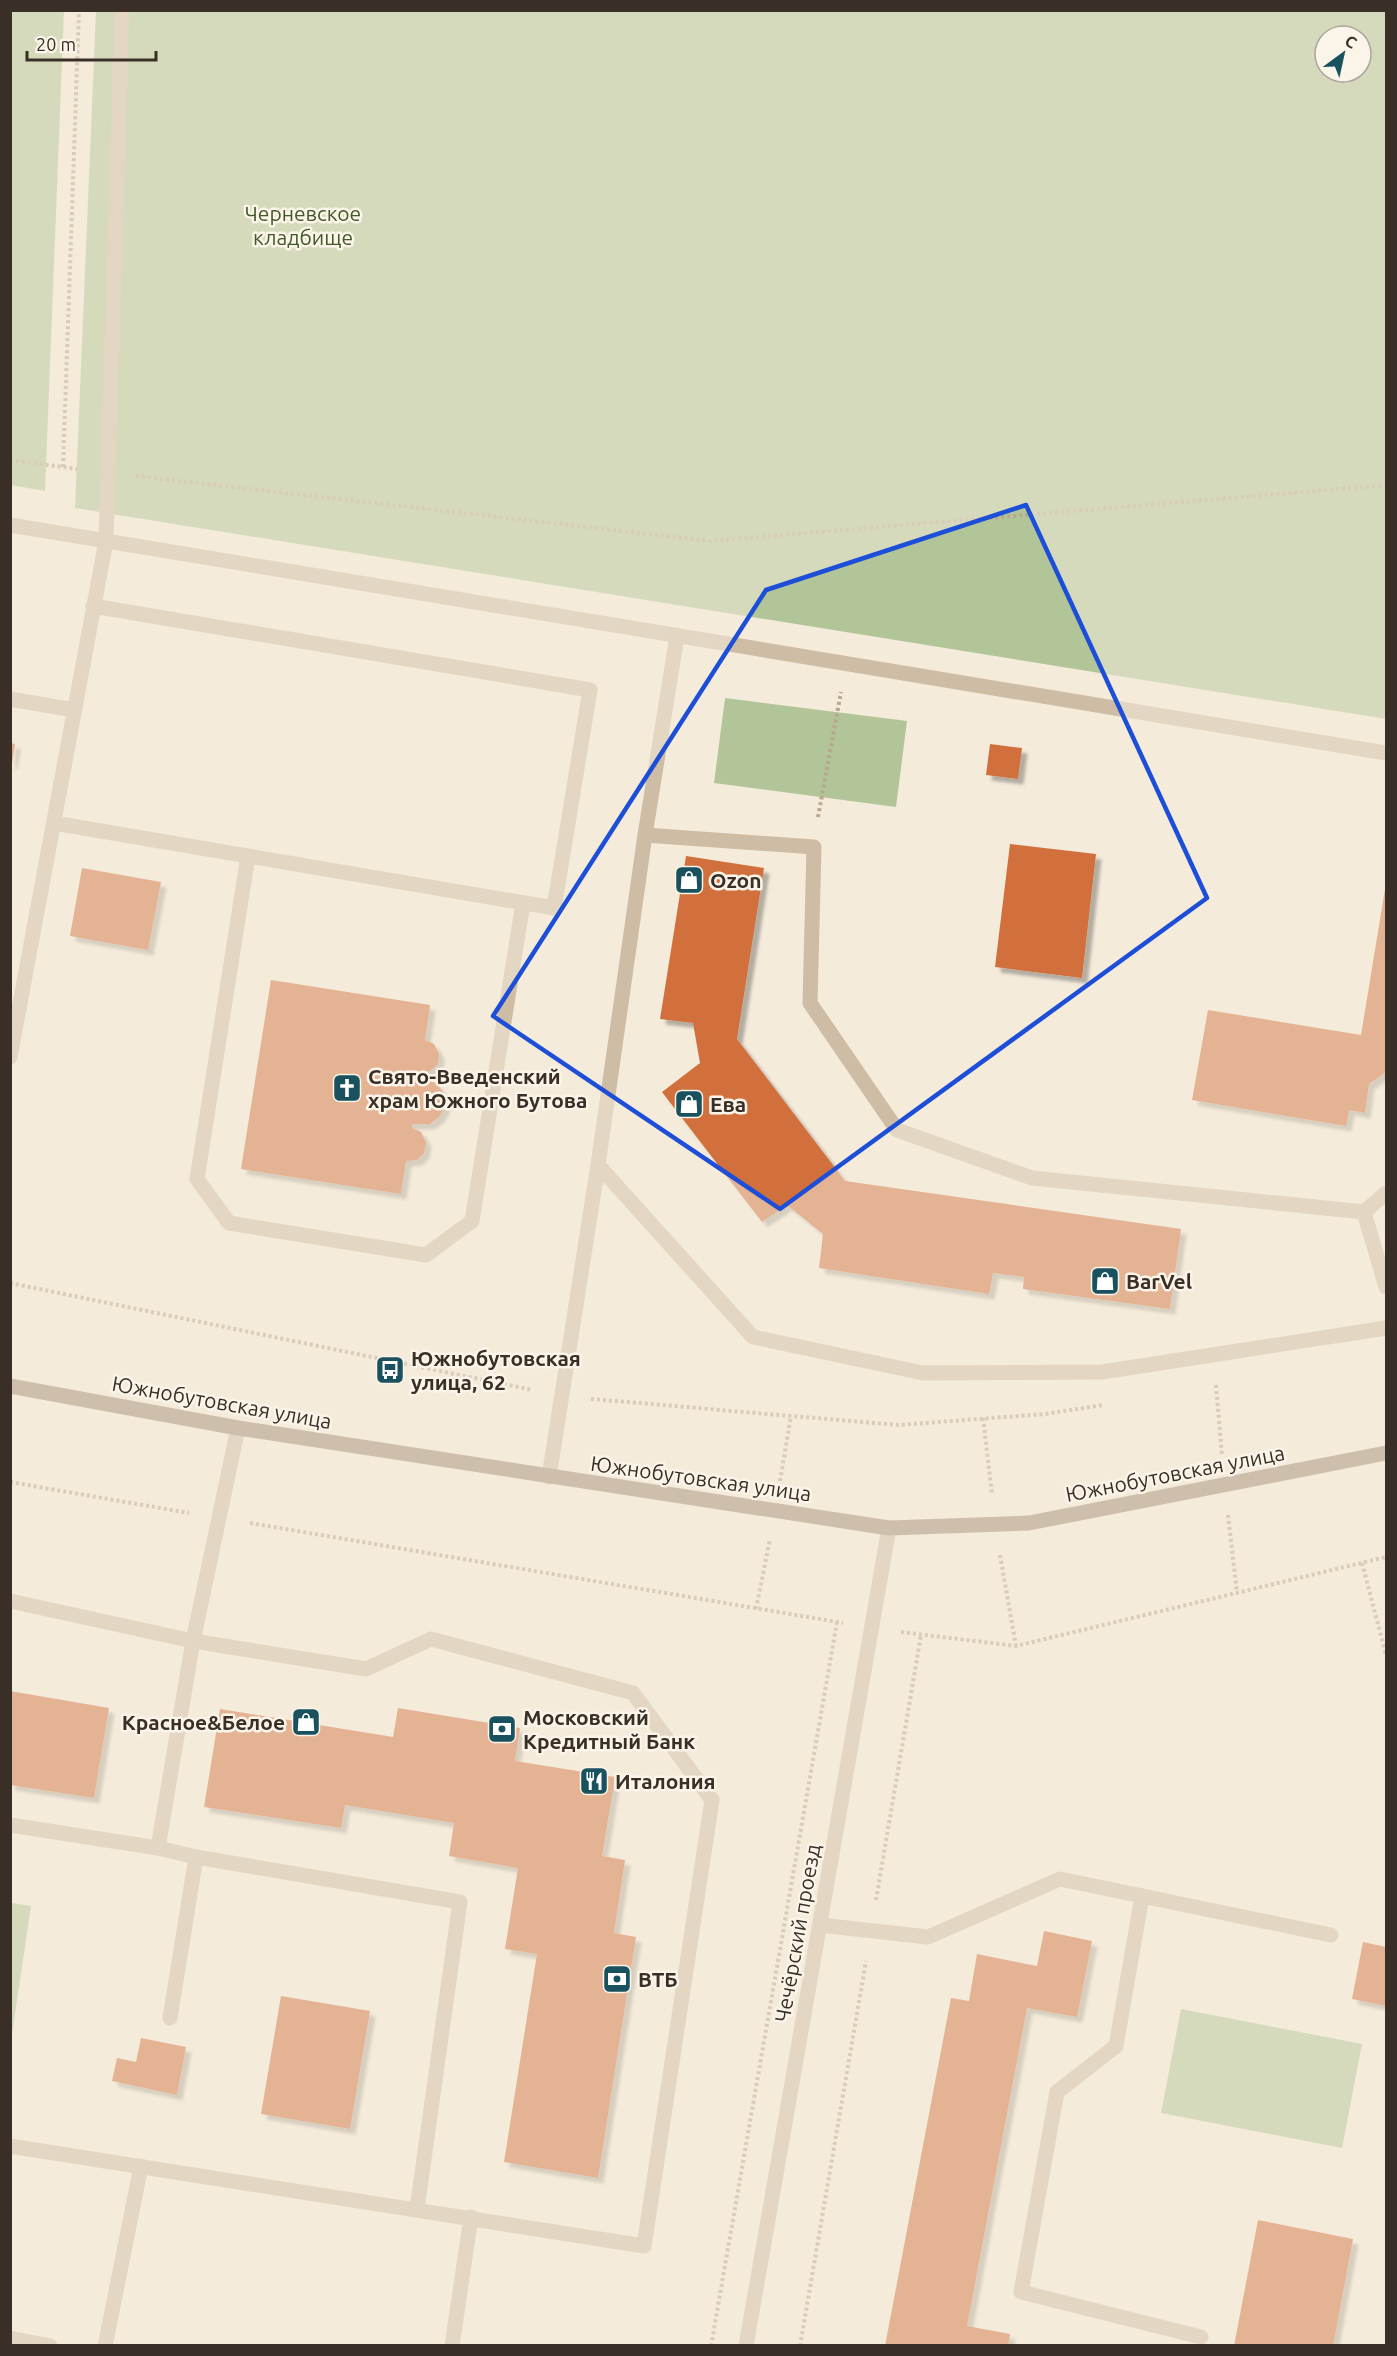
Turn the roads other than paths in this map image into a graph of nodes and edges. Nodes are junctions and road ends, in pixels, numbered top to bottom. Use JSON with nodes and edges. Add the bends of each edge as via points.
{"nodes":[{"id":1,"x":122,"y":10,"type":"edge"},
{"id":2,"x":10,"y":525,"type":"edge"},
{"id":3,"x":106,"y":541,"type":"junction"},
{"id":4,"x":93,"y":606,"type":"junction"},
{"id":5,"x":677,"y":636,"type":"junction"},
{"id":6,"x":10,"y":699,"type":"edge"},
{"id":7,"x":74,"y":710,"type":"junction"},
{"id":8,"x":1386,"y":753,"type":"edge"},
{"id":9,"x":54,"y":823,"type":"junction"},
{"id":10,"x":645,"y":835,"type":"junction"},
{"id":11,"x":248,"y":856,"type":"junction"},
{"id":12,"x":523,"y":903,"type":"junction"},
{"id":13,"x":16,"y":997,"type":"edge"},
{"id":14,"x":10,"y":1057,"type":"edge"},
{"id":15,"x":598,"y":1166,"type":"junction"},
{"id":16,"x":1386,"y":1192,"type":"edge"},
{"id":17,"x":1364,"y":1212,"type":"junction"},
{"id":18,"x":1386,"y":1287,"type":"edge"},
{"id":19,"x":1386,"y":1328,"type":"edge"},
{"id":20,"x":10,"y":1386,"type":"edge"},
{"id":21,"x":238,"y":1428,"type":"junction"},
{"id":22,"x":1386,"y":1454,"type":"edge"},
{"id":23,"x":549,"y":1476,"type":"junction"},
{"id":24,"x":889,"y":1528,"type":"junction"},
{"id":25,"x":10,"y":1601,"type":"edge"},
{"id":26,"x":193,"y":1641,"type":"junction"},
{"id":27,"x":10,"y":1825,"type":"edge"},
{"id":28,"x":158,"y":1848,"type":"junction"},
{"id":29,"x":196,"y":1857,"type":"junction"},
{"id":30,"x":1142,"y":1896,"type":"junction"},
{"id":31,"x":820,"y":1925,"type":"junction"},
{"id":32,"x":1331,"y":1935,"type":"dead end"},
{"id":33,"x":170,"y":2018,"type":"dead end"},
{"id":34,"x":10,"y":2146,"type":"edge"},
{"id":35,"x":141,"y":2166,"type":"junction"},
{"id":36,"x":417,"y":2209,"type":"junction"},
{"id":37,"x":471,"y":2217,"type":"junction"},
{"id":38,"x":1201,"y":2337,"type":"dead end"},
{"id":39,"x":10,"y":2338,"type":"edge"},
{"id":40,"x":51,"y":2346,"type":"edge"},
{"id":41,"x":105,"y":2346,"type":"edge"},
{"id":42,"x":452,"y":2346,"type":"edge"},
{"id":43,"x":746,"y":2346,"type":"edge"}],
"edges":[{"from":1,"to":3,"type":"street"},
{"from":2,"to":3,"type":"street"},
{"from":3,"to":4,"type":"street"},
{"from":3,"to":5,"type":"street"},
{"from":4,"to":7,"type":"street"},
{"from":4,"to":12,"type":"street","via":[[591,690],[554,908]]},
{"from":5,"to":8,"type":"street"},
{"from":5,"to":10,"type":"street"},
{"from":6,"to":7,"type":"street"},
{"from":7,"to":9,"type":"street"},
{"from":9,"to":11,"type":"street"},
{"from":9,"to":13,"type":"street"},
{"from":10,"to":15,"type":"street"},
{"from":10,"to":17,"type":"street","via":[[814,847],[810,1003],[897,1130],[1032,1178]]},
{"from":11,"to":12,"type":"street"},
{"from":11,"to":12,"type":"street","via":[[197,1179],[229,1224],[426,1255],[472,1221]]},
{"from":13,"to":14,"type":"street"},
{"from":15,"to":19,"type":"street","via":[[753,1337],[922,1373],[1102,1372]]},
{"from":15,"to":23,"type":"street"},
{"from":16,"to":17,"type":"street"},
{"from":17,"to":18,"type":"street"},
{"from":20,"to":21,"type":"street","name":"Южнобутовская улица"},
{"from":21,"to":23,"type":"street","name":"Южнобутовская улица"},
{"from":21,"to":26,"type":"street"},
{"from":22,"to":24,"type":"street","name":"Южнобутовская улица","via":[[1029,1523]]},
{"from":23,"to":24,"type":"street","name":"Южнобутовская улица"},
{"from":24,"to":31,"type":"street","name":"Чечёрский проезд"},
{"from":25,"to":26,"type":"street"},
{"from":26,"to":28,"type":"street"},
{"from":26,"to":37,"type":"street","via":[[366,1669],[431,1639],[633,1693],[712,1800],[645,2246]]},
{"from":27,"to":28,"type":"street"},
{"from":28,"to":29,"type":"street"},
{"from":29,"to":33,"type":"street"},
{"from":29,"to":36,"type":"street","via":[[460,1902]]},
{"from":30,"to":31,"type":"street","via":[[1060,1879],[928,1937]]},
{"from":30,"to":32,"type":"street"},
{"from":30,"to":38,"type":"street","via":[[1116,2046],[1058,2092],[1021,2292]]},
{"from":31,"to":43,"type":"street","name":"Чечёрский проезд"},
{"from":34,"to":35,"type":"street"},
{"from":35,"to":36,"type":"street"},
{"from":35,"to":41,"type":"street"},
{"from":36,"to":37,"type":"street"},
{"from":37,"to":42,"type":"street"},
{"from":39,"to":40,"type":"street"}]}
